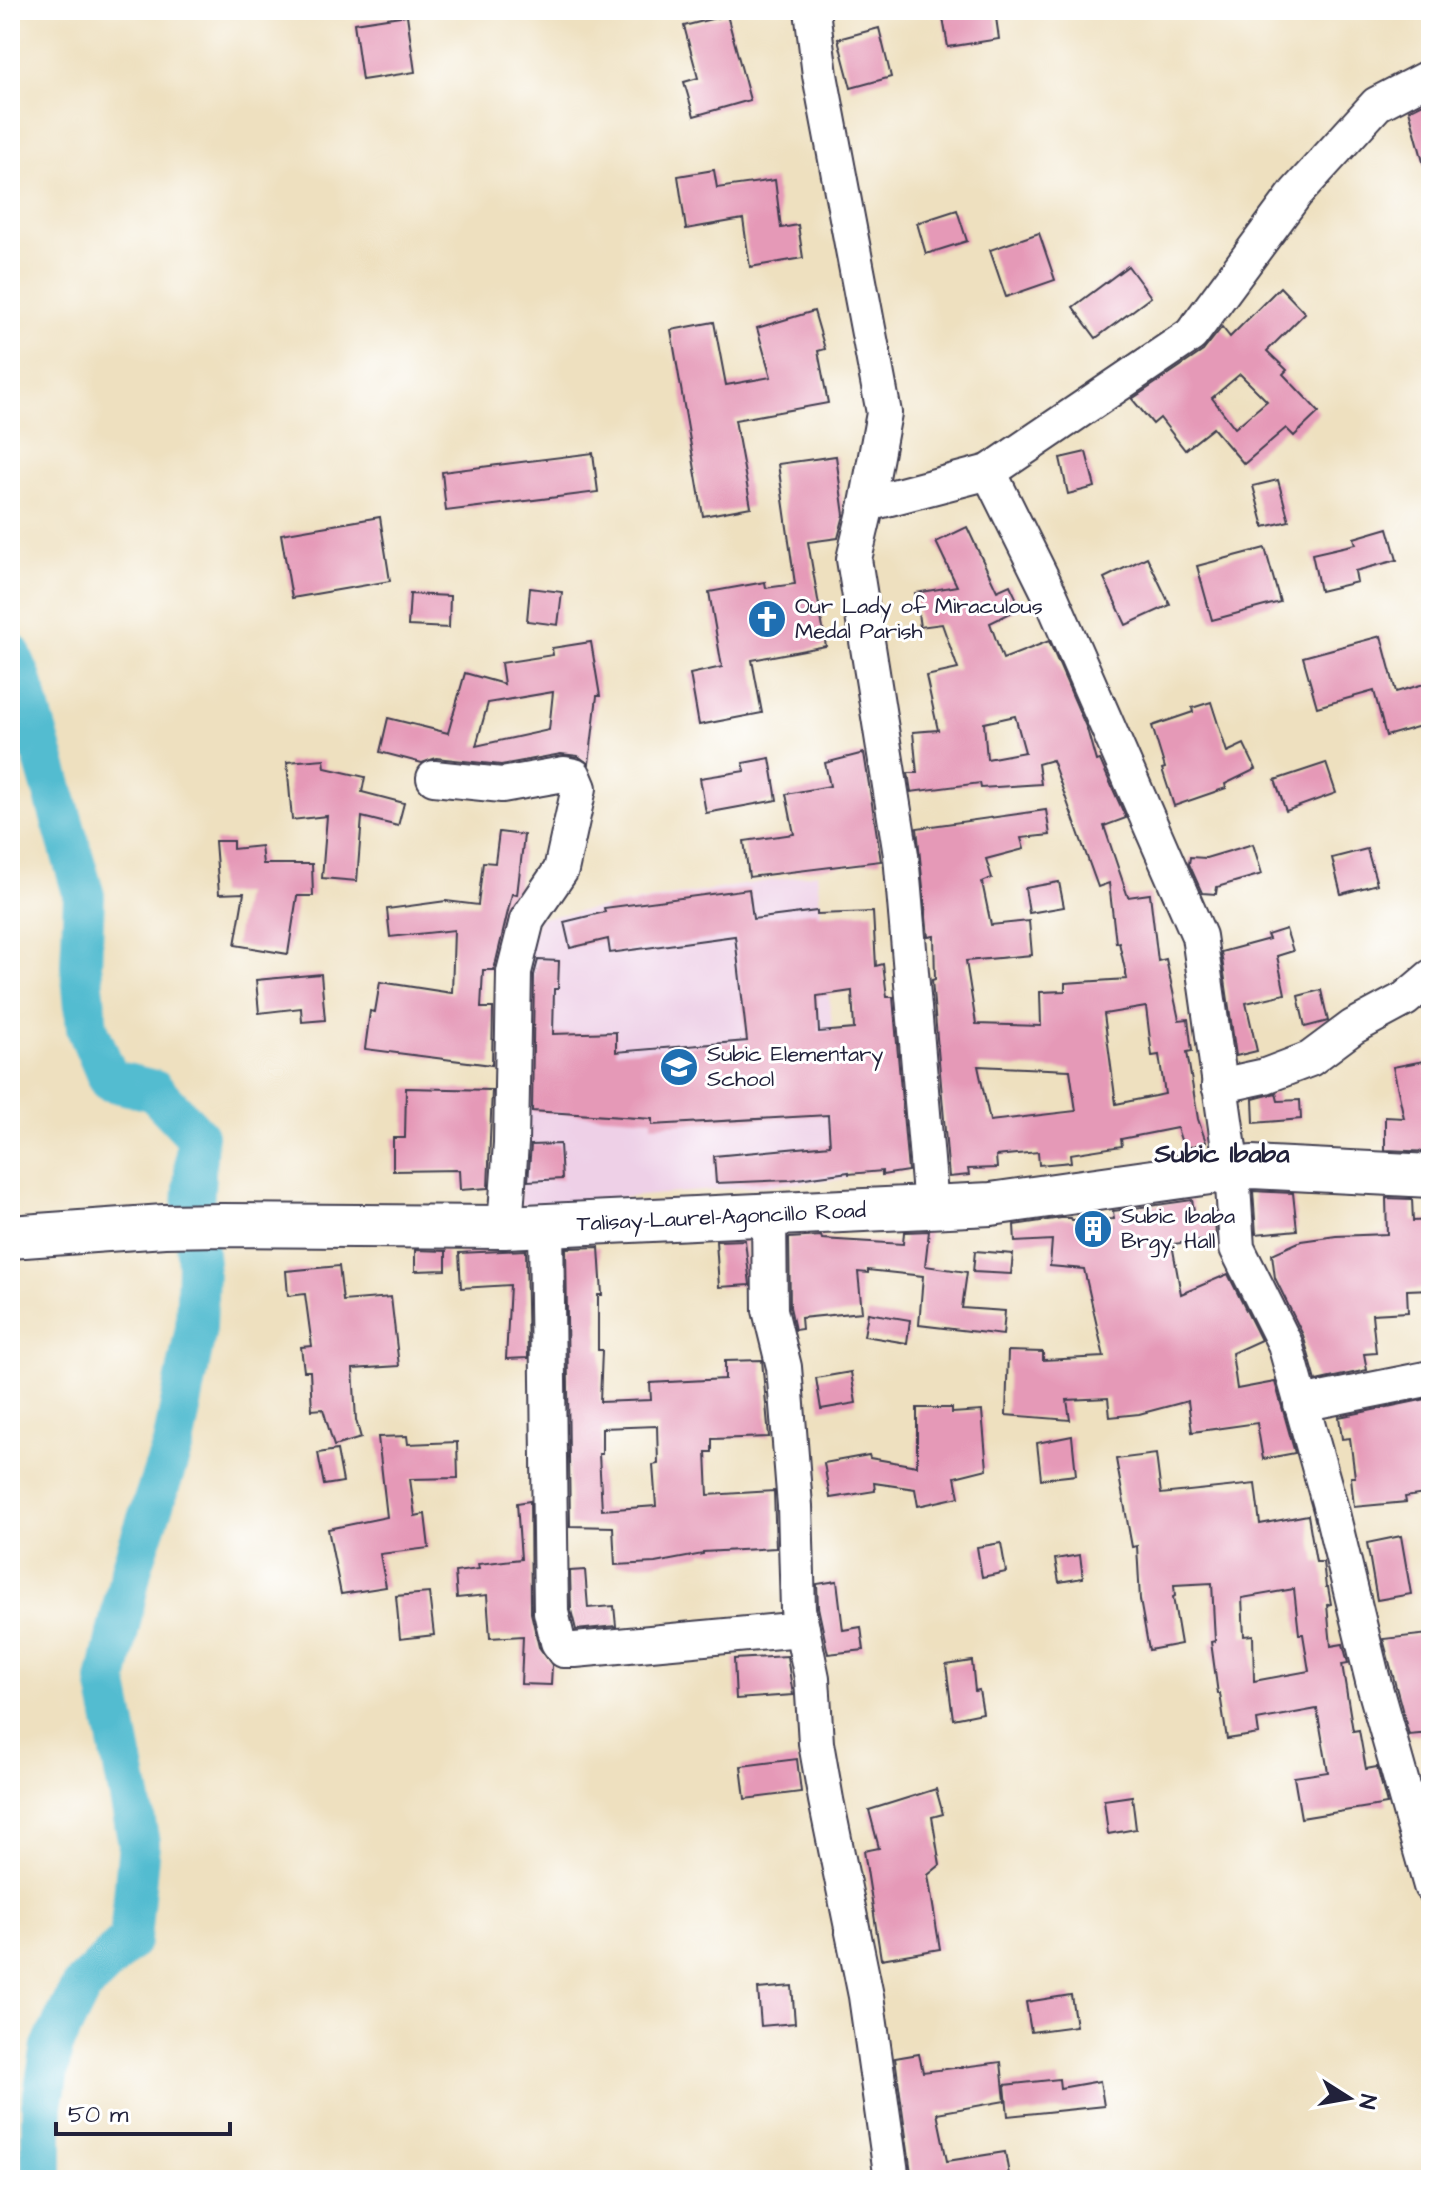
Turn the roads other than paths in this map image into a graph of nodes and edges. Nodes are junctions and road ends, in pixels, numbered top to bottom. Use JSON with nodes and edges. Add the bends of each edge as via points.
{"nodes":[{"id":1,"x":812,"y":10,"type":"edge"},
{"id":2,"x":1431,"y":76,"type":"edge"},
{"id":3,"x":989,"y":472,"type":"junction"},
{"id":4,"x":867,"y":504,"type":"junction"},
{"id":5,"x":434,"y":778,"type":"dead end"},
{"id":6,"x":1431,"y":977,"type":"edge"},
{"id":7,"x":1219,"y":1086,"type":"junction"},
{"id":8,"x":1232,"y":1170,"type":"junction"},
{"id":9,"x":1431,"y":1176,"type":"edge"},
{"id":10,"x":931,"y":1207,"type":"junction"},
{"id":11,"x":769,"y":1215,"type":"junction"},
{"id":12,"x":546,"y":1225,"type":"junction"},
{"id":13,"x":505,"y":1227,"type":"junction"},
{"id":14,"x":10,"y":1237,"type":"edge"},
{"id":15,"x":1431,"y":1378,"type":"edge"},
{"id":16,"x":1301,"y":1404,"type":"junction"},
{"id":17,"x":802,"y":1629,"type":"junction"},
{"id":18,"x":1431,"y":1886,"type":"edge"},
{"id":19,"x":892,"y":2180,"type":"edge"}],
"edges":[{"from":1,"to":4,"type":"street","via":[[884,413]]},
{"from":2,"to":3,"type":"street","via":[[1377,104],[1296,193],[1191,335]]},
{"from":3,"to":4,"type":"street"},
{"from":3,"to":7,"type":"street","via":[[1051,597],[1199,936]]},
{"from":4,"to":10,"type":"street","via":[[854,559],[901,855]]},
{"from":5,"to":13,"type":"street","via":[[502,785],[564,774],[574,776],[579,788],[561,870],[527,920],[514,972]]},
{"from":6,"to":7,"type":"street","via":[[1310,1059]]},
{"from":7,"to":8,"type":"street"},
{"from":8,"to":9,"type":"main road","name":"Talisay-Laurel-Agoncillo Road"},
{"from":8,"to":10,"type":"main road","name":"Talisay-Laurel-Agoncillo Road","via":[[991,1204]]},
{"from":8,"to":16,"type":"street","via":[[1237,1248],[1285,1344]]},
{"from":10,"to":11,"type":"main road","name":"Talisay-Laurel-Agoncillo Road"},
{"from":11,"to":12,"type":"main road","name":"Talisay-Laurel-Agoncillo Road"},
{"from":11,"to":17,"type":"street","via":[[770,1310],[784,1367]]},
{"from":12,"to":13,"type":"main road","name":"Talisay-Laurel-Agoncillo Road"},
{"from":12,"to":17,"type":"street","via":[[551,1612],[558,1642],[564,1650],[575,1650]]},
{"from":13,"to":14,"type":"main road","name":"Talisay-Laurel-Agoncillo Road","via":[[164,1226]]},
{"from":15,"to":16,"type":"street"},
{"from":16,"to":18,"type":"street"},
{"from":17,"to":19,"type":"street","via":[[818,1757],[866,1996]]}]}
